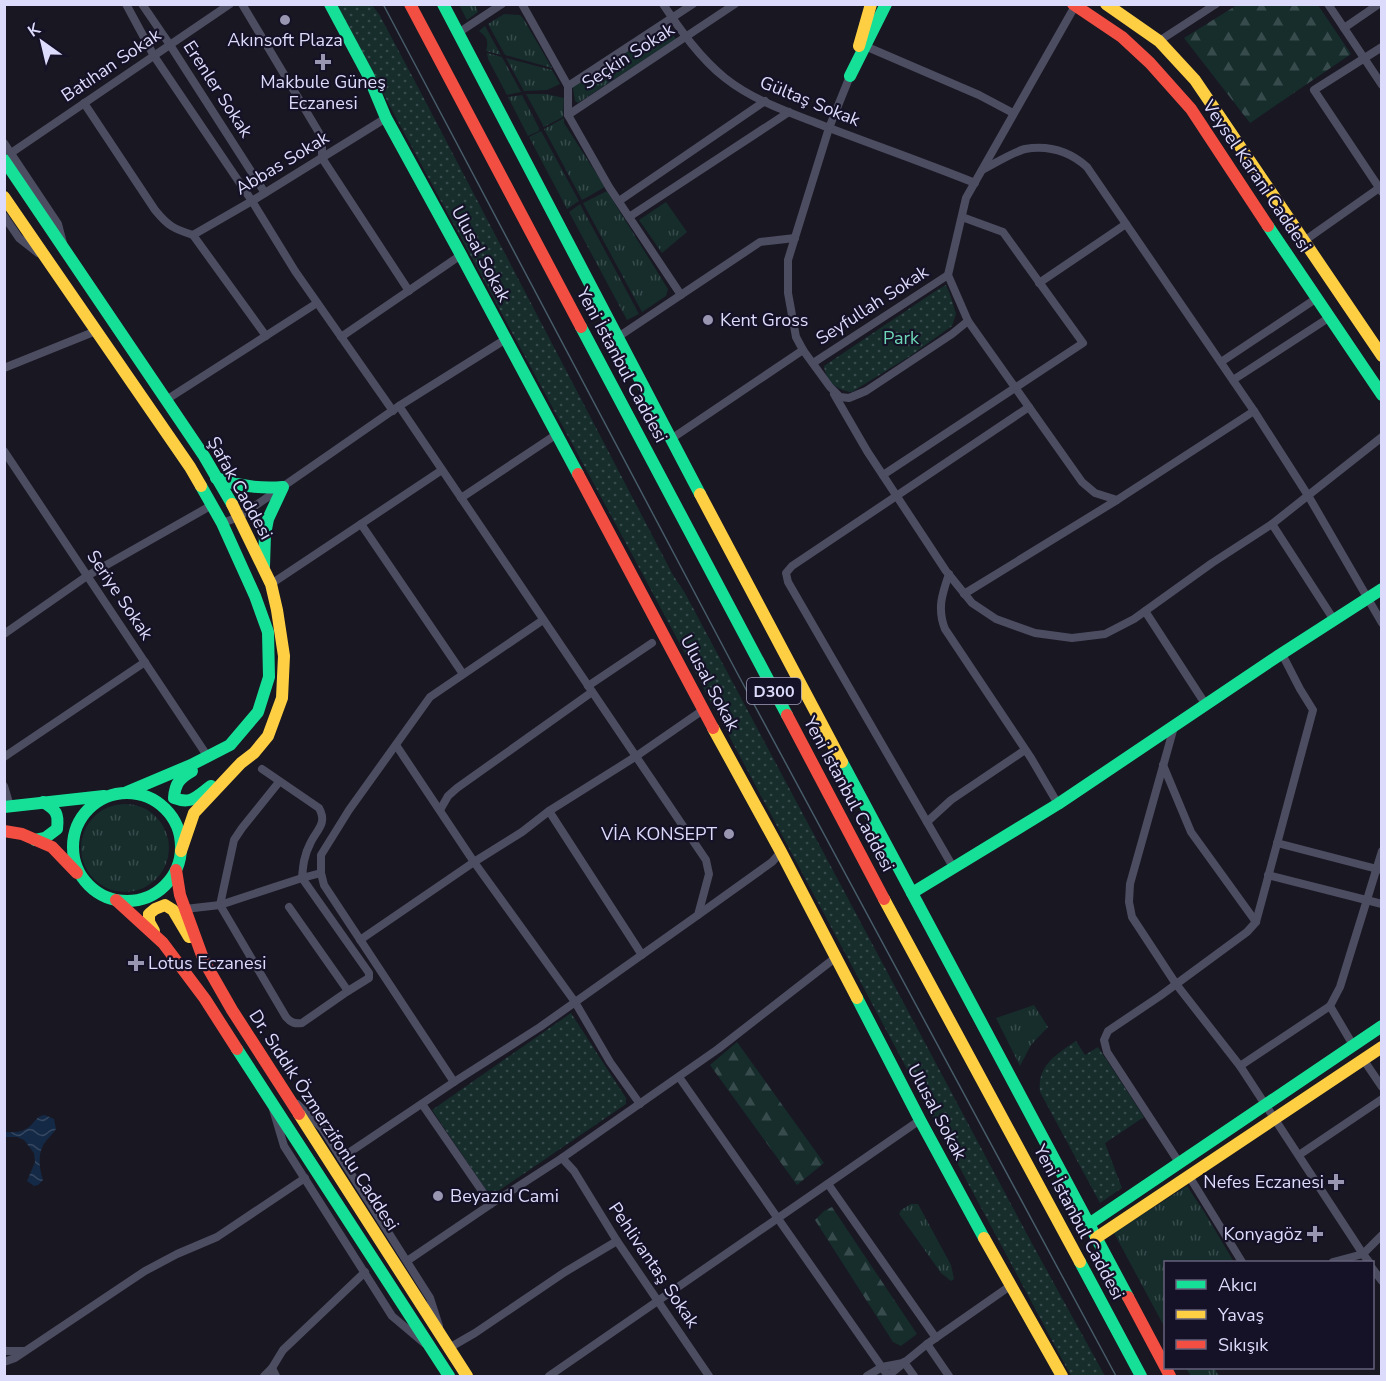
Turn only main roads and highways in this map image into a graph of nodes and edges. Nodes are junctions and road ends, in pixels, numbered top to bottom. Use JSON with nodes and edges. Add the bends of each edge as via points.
{"nodes":[{"id":1,"x":330,"y":4,"type":"edge"},
{"id":2,"x":411,"y":4,"type":"edge"},
{"id":3,"x":443,"y":4,"type":"edge"},
{"id":4,"x":871,"y":4,"type":"edge"},
{"id":5,"x":886,"y":4,"type":"edge"},
{"id":6,"x":1106,"y":4,"type":"edge"},
{"id":7,"x":1074,"y":5,"type":"edge"},
{"id":8,"x":8,"y":156,"type":"edge"},
{"id":9,"x":4,"y":196,"type":"edge"},
{"id":10,"x":1382,"y":356,"type":"edge"},
{"id":11,"x":1382,"y":395,"type":"edge"},
{"id":12,"x":216,"y":478,"type":"junction"},
{"id":13,"x":264,"y":570,"type":"junction"},
{"id":14,"x":1382,"y":589,"type":"edge"},
{"id":15,"x":208,"y":757,"type":"junction"},
{"id":16,"x":238,"y":766,"type":"junction"},
{"id":17,"x":127,"y":792,"type":"junction"},
{"id":18,"x":108,"y":795,"type":"junction"},
{"id":19,"x":42,"y":802,"type":"junction"},
{"id":20,"x":7,"y":807,"type":"edge"},
{"id":21,"x":4,"y":831,"type":"edge"},
{"id":22,"x":35,"y":840,"type":"junction"},
{"id":23,"x":181,"y":851,"type":"junction"},
{"id":24,"x":176,"y":870,"type":"junction"},
{"id":25,"x":81,"y":877,"type":"junction"},
{"id":26,"x":912,"y":893,"type":"junction"},
{"id":27,"x":116,"y":900,"type":"junction"},
{"id":28,"x":163,"y":943,"type":"junction"},
{"id":29,"x":204,"y":961,"type":"junction"},
{"id":30,"x":1382,"y":1026,"type":"edge"},
{"id":31,"x":1382,"y":1047,"type":"edge"},
{"id":32,"x":1089,"y":1224,"type":"junction"},
{"id":33,"x":1096,"y":1238,"type":"junction"},
{"id":34,"x":1164,"y":1366,"type":"edge"},
{"id":35,"x":449,"y":1377,"type":"edge"},
{"id":36,"x":467,"y":1377,"type":"edge"},
{"id":37,"x":1062,"y":1377,"type":"edge"},
{"id":38,"x":1141,"y":1377,"type":"edge"}],
"edges":[{"from":1,"to":37,"type":"main road","name":"Ulusal Sokak","via":[[386,118],[781,852],[920,1120]]},
{"from":2,"to":38,"type":"main road","name":"Yeni İstanbul Caddesi","number":"D300"},
{"from":3,"to":26,"type":"main road","name":"Yeni İstanbul Caddesi","number":"D300"},
{"from":4,"to":5,"type":"main road","via":[[850,76]]},
{"from":6,"to":10,"type":"main road","name":"Veysel Karani Caddesi","via":[[1159,41],[1195,80]]},
{"from":7,"to":11,"type":"main road","name":"Veysel Karani Caddesi","via":[[1122,37],[1191,109]]},
{"from":8,"to":12,"type":"main road","name":"Şafak Caddesi","via":[[66,252]]},
{"from":9,"to":15,"type":"main road","name":"Şafak Caddesi","via":[[190,467],[222,523],[255,596],[268,632],[269,677],[258,712],[230,745]]},
{"from":12,"to":13,"type":"main road","name":"Şafak Caddesi"},
{"from":12,"to":13,"type":"main road","via":[[258,488],[283,487],[268,519]]},
{"from":13,"to":16,"type":"main road","name":"Şafak Caddesi","via":[[271,584],[284,656],[282,698],[268,736]]},
{"from":14,"to":26,"type":"main road","via":[[1058,804]]},
{"from":15,"to":16,"type":"main road","via":[[179,778],[174,798],[192,800]]},
{"from":15,"to":17,"type":"main road","name":"Şafak Caddesi"},
{"from":16,"to":23,"type":"main road","name":"Şafak Caddesi","via":[[194,813]]},
{"from":17,"to":18,"type":"main road"},
{"from":17,"to":23,"type":"main road","via":[[145,795],[174,818]]},
{"from":18,"to":19,"type":"main road"},
{"from":18,"to":25,"type":"main road","via":[[82,815],[75,830],[74,862]]},
{"from":19,"to":20,"type":"main road"},
{"from":19,"to":22,"type":"main road","via":[[58,815],[57,829]]},
{"from":21,"to":22,"type":"main road"},
{"from":22,"to":25,"type":"main road","via":[[52,848]]},
{"from":23,"to":24,"type":"main road"},
{"from":24,"to":27,"type":"main road","via":[[154,894],[138,900]]},
{"from":24,"to":29,"type":"main road","name":"Dr. Sıddık Özmerzifonlu Caddesi","via":[[180,895]]},
{"from":25,"to":27,"type":"main road","via":[[92,889]]},
{"from":26,"to":32,"type":"main road","name":"Yeni İstanbul Caddesi","number":"D300"},
{"from":27,"to":28,"type":"main road","name":"Dr. Sıddık Özmerzifonlu Caddesi"},
{"from":28,"to":29,"type":"main road","via":[[148,917],[154,909],[165,905],[173,910]]},
{"from":28,"to":35,"type":"main road","name":"Dr. Sıddık Özmerzifonlu Caddesi","via":[[205,999]]},
{"from":29,"to":36,"type":"main road","name":"Dr. Sıddık Özmerzifonlu Caddesi"},
{"from":30,"to":32,"type":"main road"},
{"from":31,"to":33,"type":"main road"},
{"from":32,"to":33,"type":"main road","name":"Yeni İstanbul Caddesi","number":"D300"},
{"from":33,"to":34,"type":"main road","name":"Yeni İstanbul Caddesi","number":"D300"}]}
